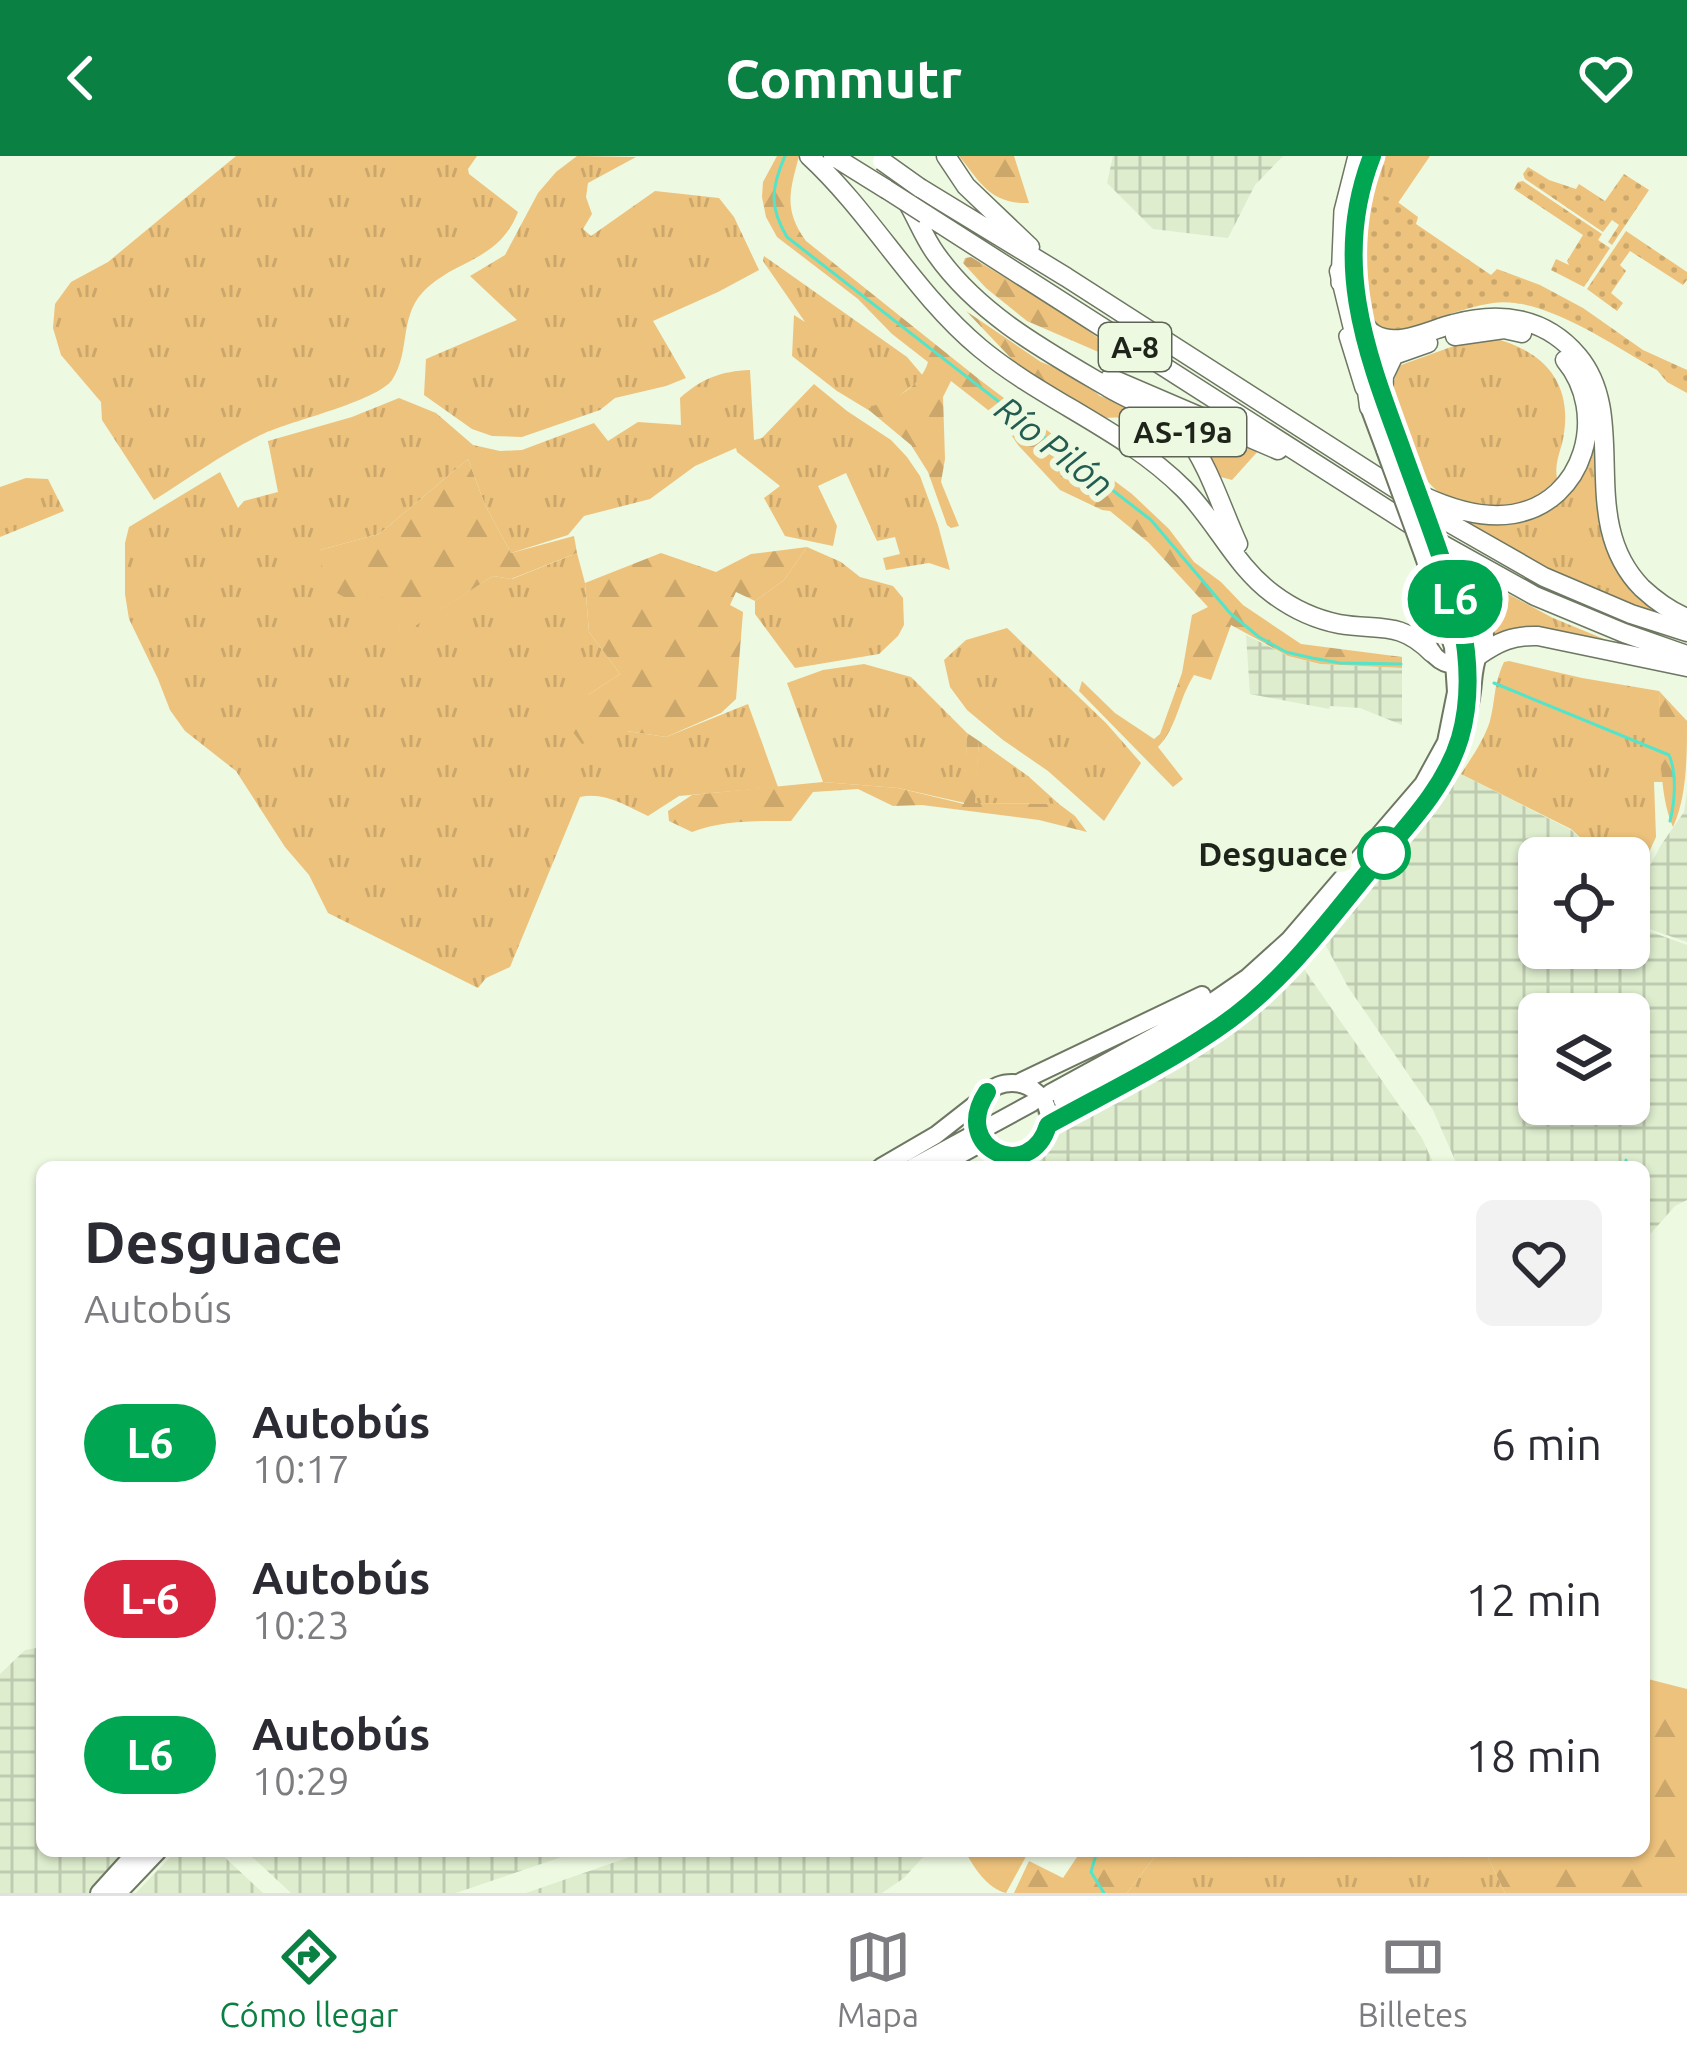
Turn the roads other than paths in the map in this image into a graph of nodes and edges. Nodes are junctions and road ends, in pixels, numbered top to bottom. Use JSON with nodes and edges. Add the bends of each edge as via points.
{"nodes":[{"id":1,"x":946,"y":156,"type":"edge"},
{"id":2,"x":1356,"y":156,"type":"edge"},
{"id":3,"x":1372,"y":156,"type":"edge"},
{"id":4,"x":882,"y":158,"type":"edge"},
{"id":5,"x":821,"y":160,"type":"edge"},
{"id":6,"x":1339,"y":271,"type":"junction"},
{"id":7,"x":1066,"y":277,"type":"junction"},
{"id":8,"x":1356,"y":302,"type":"junction"},
{"id":9,"x":1408,"y":338,"type":"junction"},
{"id":10,"x":1040,"y":348,"type":"junction"},
{"id":11,"x":1394,"y":355,"type":"junction"},
{"id":12,"x":1369,"y":358,"type":"junction"},
{"id":13,"x":1376,"y":403,"type":"junction"},
{"id":14,"x":1375,"y":476,"type":"junction"},
{"id":15,"x":1344,"y":481,"type":"junction"},
{"id":16,"x":1426,"y":563,"type":"junction"},
{"id":17,"x":1258,"y":581,"type":"junction"},
{"id":18,"x":1450,"y":608,"type":"junction"},
{"id":19,"x":1687,"y":619,"type":"edge"},
{"id":20,"x":1410,"y":630,"type":"junction"},
{"id":21,"x":1687,"y":632,"type":"edge"},
{"id":22,"x":1433,"y":654,"type":"junction"},
{"id":23,"x":1687,"y":655,"type":"edge"},
{"id":24,"x":1467,"y":661,"type":"junction"},
{"id":25,"x":1687,"y":667,"type":"edge"},
{"id":26,"x":1455,"y":733,"type":"junction"},
{"id":27,"x":1328,"y":907,"type":"junction"},
{"id":28,"x":1018,"y":1083,"type":"junction"},
{"id":29,"x":982,"y":1098,"type":"junction"},
{"id":30,"x":1053,"y":1098,"type":"tunnel mouth"},
{"id":31,"x":1039,"y":1114,"type":"junction"},
{"id":32,"x":981,"y":1137,"type":"junction"},
{"id":33,"x":1012,"y":1157,"type":"junction"},
{"id":34,"x":891,"y":1161,"type":"edge"},
{"id":35,"x":927,"y":1161,"type":"edge"},
{"id":36,"x":947,"y":1161,"type":"edge"},
{"id":37,"x":1002,"y":1161,"type":"edge"},
{"id":38,"x":132,"y":1857,"type":"edge"},
{"id":39,"x":152,"y":1857,"type":"edge"},
{"id":40,"x":99,"y":1893,"type":"edge"},
{"id":41,"x":118,"y":1893,"type":"edge"}],
"edges":[{"from":1,"to":7,"type":"highway","via":[[966,186]]},
{"from":2,"to":6,"type":"main road"},
{"from":3,"to":8,"type":"main road","via":[[1354,218]]},
{"from":4,"to":7,"type":"highway","number":"A-8","bridge":true},
{"from":4,"to":10,"type":"highway","number":"AS-19a","via":[[934,252]]},
{"from":5,"to":15,"type":"highway","number":"A-8","bridge":true,"via":[[886,189]]},
{"from":5,"to":17,"type":"highway","via":[[956,326],[1020,378],[1145,455],[1186,491]]},
{"from":6,"to":12,"type":"highway","via":[[1357,345]]},
{"from":6,"to":13,"type":"main road","via":[[1343,318]]},
{"from":7,"to":14,"type":"highway","number":"A-8"},
{"from":8,"to":9,"type":"highway","via":[[1373,333]]},
{"from":8,"to":12,"type":"main road"},
{"from":9,"to":12,"type":"highway"},
{"from":9,"to":19,"type":"highway","via":[[1490,316],[1542,327],[1569,346],[1590,374],[1601,410],[1605,508],[1619,554],[1653,598]]},
{"from":10,"to":15,"type":"highway"},
{"from":10,"to":17,"type":"highway","number":"AS-19a","via":[[1185,435]]},
{"from":11,"to":12,"type":"highway"},
{"from":11,"to":13,"type":"highway"},
{"from":11,"to":14,"type":"highway","via":[[1484,331],[1539,339],[1577,376],[1588,436],[1562,490],[1515,514],[1467,512]]},
{"from":12,"to":13,"type":"highway"},
{"from":13,"to":16,"type":"highway","bridge":true},
{"from":13,"to":18,"type":"highway","bridge":true,"via":[[1447,575]]},
{"from":14,"to":21,"type":"highway","number":"A-8","via":[[1544,577]]},
{"from":15,"to":23,"type":"highway","number":"A-8","via":[[1534,596]]},
{"from":16,"to":18,"type":"highway"},
{"from":16,"to":20,"type":"highway","via":[[1432,599]]},
{"from":17,"to":20,"type":"highway","via":[[1320,620]]},
{"from":18,"to":20,"type":"highway"},
{"from":18,"to":24,"type":"highway"},
{"from":18,"to":24,"type":"highway","via":[[1482,621],[1485,639]]},
{"from":20,"to":22,"type":"highway"},
{"from":22,"to":24,"type":"highway","via":[[1442,662]]},
{"from":22,"to":26,"type":"highway"},
{"from":24,"to":25,"type":"highway","via":[[1517,635]]},
{"from":24,"to":26,"type":"highway","via":[[1474,666],[1469,706]]},
{"from":26,"to":27,"type":"highway","via":[[1434,793]]},
{"from":27,"to":28,"type":"highway","via":[[1190,1003]]},
{"from":27,"to":30,"type":"highway","via":[[1254,989]]},
{"from":27,"to":31,"type":"highway","via":[[1301,955],[1216,1030]]},
{"from":28,"to":29,"type":"highway"},
{"from":28,"to":31,"type":"highway","via":[[1043,1100],[1048,1111]]},
{"from":29,"to":33,"type":"highway","via":[[979,1137]]},
{"from":29,"to":34,"type":"highway"},
{"from":31,"to":32,"type":"highway"},
{"from":31,"to":33,"type":"highway","via":[[1043,1140]]},
{"from":32,"to":35,"type":"highway"},
{"from":32,"to":36,"type":"highway"},
{"from":33,"to":37,"type":"highway"},
{"from":38,"to":40,"type":"highway"},
{"from":39,"to":41,"type":"highway"}]}
